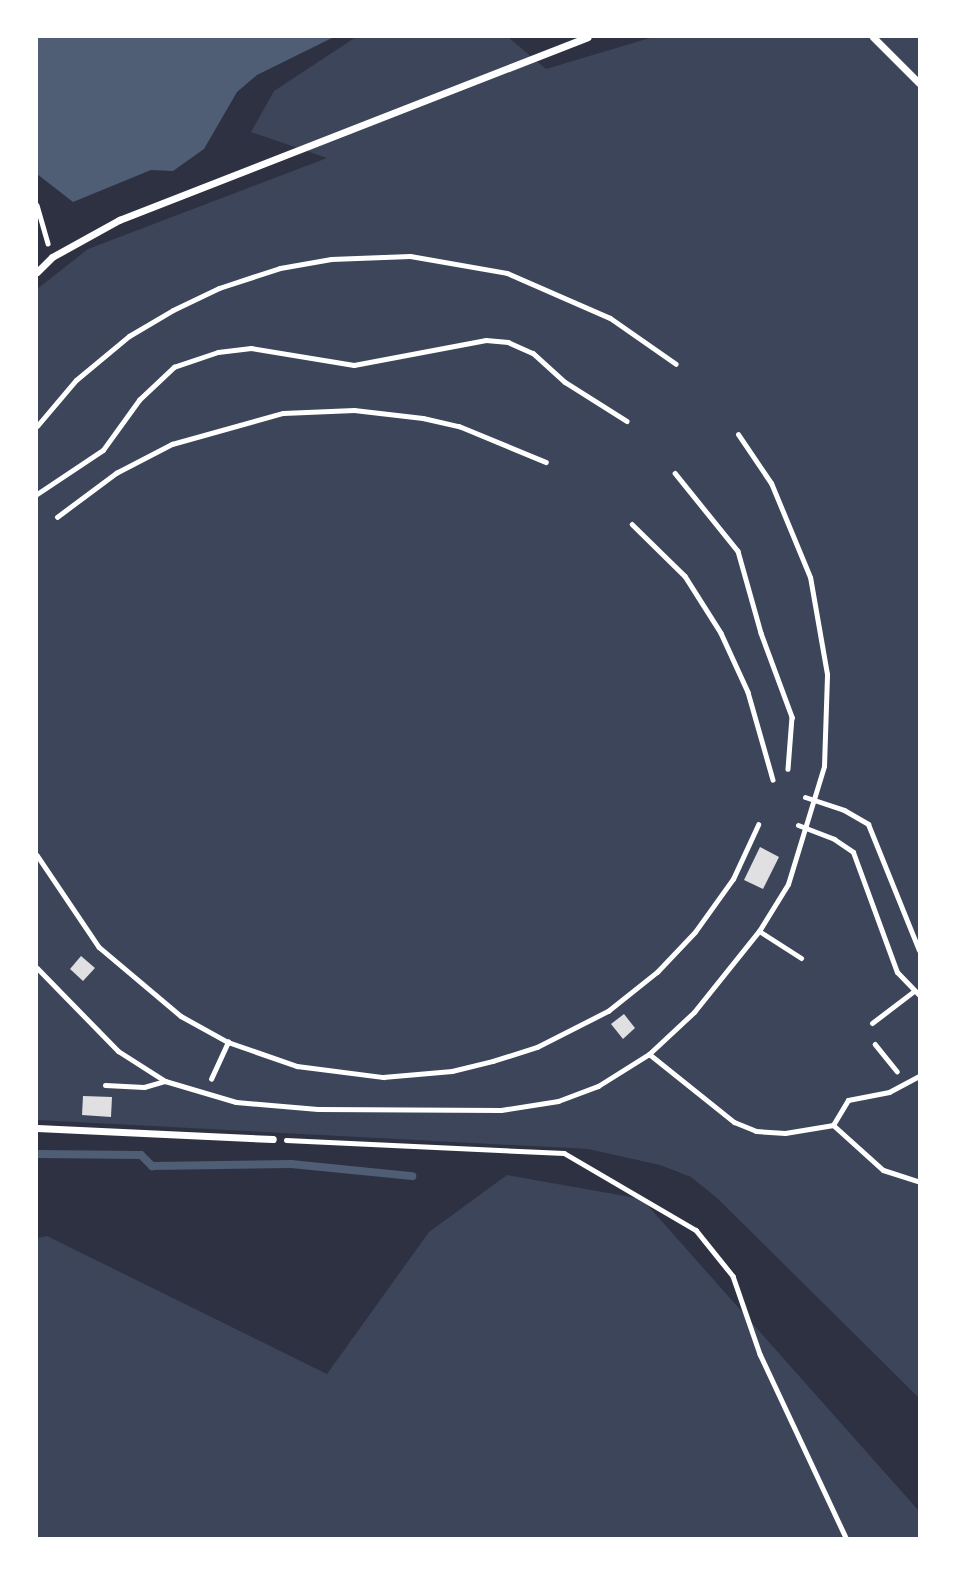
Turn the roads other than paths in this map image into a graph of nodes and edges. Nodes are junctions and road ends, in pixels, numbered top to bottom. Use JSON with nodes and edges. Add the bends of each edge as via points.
{"nodes":[{"id":1,"x":588,"y":37,"type":"edge"},
{"id":2,"x":873,"y":37,"type":"edge"},
{"id":3,"x":919,"y":83,"type":"edge"},
{"id":4,"x":37,"y":272,"type":"edge"},
{"id":5,"x":676,"y":364,"type":"dead end"},
{"id":6,"x":37,"y":426,"type":"edge"},
{"id":7,"x":738,"y":434,"type":"dead end"},
{"id":8,"x":805,"y":797,"type":"dead end"},
{"id":9,"x":816,"y":800,"type":"junction"},
{"id":10,"x":798,"y":825,"type":"dead end"},
{"id":11,"x":807,"y":828,"type":"junction"},
{"id":12,"x":759,"y":931,"type":"junction"},
{"id":13,"x":919,"y":950,"type":"edge"},
{"id":14,"x":801,"y":958,"type":"dead end"},
{"id":15,"x":37,"y":968,"type":"edge"},
{"id":16,"x":917,"y":993,"type":"edge"},
{"id":17,"x":872,"y":1023,"type":"dead end"},
{"id":18,"x":649,"y":1054,"type":"junction"},
{"id":19,"x":919,"y":1076,"type":"edge"},
{"id":20,"x":165,"y":1081,"type":"junction"},
{"id":21,"x":106,"y":1085,"type":"dead end"},
{"id":22,"x":833,"y":1125,"type":"junction"},
{"id":23,"x":37,"y":1128,"type":"edge"},
{"id":24,"x":273,"y":1139,"type":"road end"},
{"id":25,"x":919,"y":1182,"type":"edge"}],
"edges":[{"from":1,"to":4,"type":"street","via":[[120,220],[52,257]]},
{"from":2,"to":3,"type":"street"},
{"from":5,"to":6,"type":"lane","via":[[610,318],[507,273],[410,256],[331,259],[280,268],[219,288],[173,310],[130,336],[76,380]]},
{"from":7,"to":9,"type":"lane","via":[[771,483],[797,537],[819,619],[828,725]]},
{"from":8,"to":9,"type":"lane"},
{"from":9,"to":11,"type":"lane"},
{"from":9,"to":13,"type":"lane","via":[[867,824]]},
{"from":10,"to":11,"type":"lane"},
{"from":11,"to":12,"type":"lane","via":[[788,884]]},
{"from":11,"to":16,"type":"lane","via":[[853,852],[886,949],[897,972]]},
{"from":12,"to":14,"type":"lane"},
{"from":12,"to":18,"type":"lane","via":[[729,973]]},
{"from":15,"to":20,"type":"lane","via":[[118,1051]]},
{"from":16,"to":17,"type":"lane"},
{"from":18,"to":20,"type":"lane","via":[[598,1086],[558,1101],[501,1110],[318,1109],[204,1096]]},
{"from":18,"to":22,"type":"lane","via":[[713,1108],[756,1131],[804,1132]]},
{"from":19,"to":22,"type":"lane","via":[[889,1092],[848,1100]]},
{"from":20,"to":21,"type":"lane","via":[[144,1087]]},
{"from":22,"to":25,"type":"lane","via":[[883,1170]]},
{"from":23,"to":24,"type":"street"}]}
